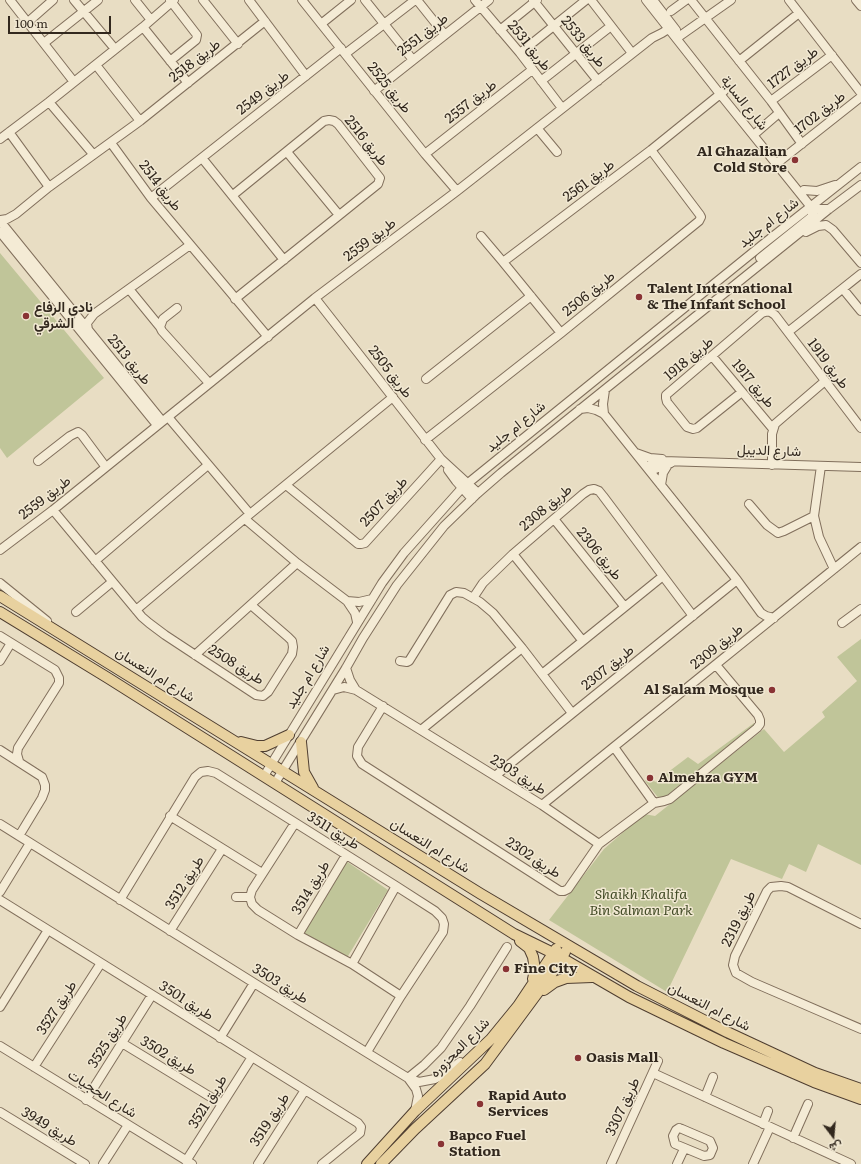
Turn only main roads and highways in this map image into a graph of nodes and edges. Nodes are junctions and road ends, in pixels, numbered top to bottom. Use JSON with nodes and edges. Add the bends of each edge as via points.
{"nodes":[{"id":1,"x":0,"y":596,"type":"edge"},
{"id":2,"x":0,"y":612,"type":"edge"},
{"id":3,"x":289,"y":735,"type":"road end"},
{"id":4,"x":235,"y":741,"type":"junction"},
{"id":5,"x":301,"y":742,"type":"road end"},
{"id":6,"x":314,"y":790,"type":"junction"},
{"id":7,"x":514,"y":934,"type":"junction"},
{"id":8,"x":565,"y":944,"type":"junction"},
{"id":9,"x":557,"y":956,"type":"junction"},
{"id":10,"x":594,"y":977,"type":"junction"},
{"id":11,"x":532,"y":985,"type":"junction"},
{"id":12,"x":533,"y":999,"type":"junction"},
{"id":13,"x":861,"y":1089,"type":"edge"},
{"id":14,"x":861,"y":1099,"type":"edge"},
{"id":15,"x":367,"y":1164,"type":"edge"},
{"id":16,"x":381,"y":1164,"type":"edge"}],
"edges":[{"from":1,"to":4,"type":"main road","name":"شارع ام النعسان"},
{"from":2,"to":7,"type":"main road","name":"شارع ام النعسان"},
{"from":3,"to":4,"type":"main road","via":[[264,746]]},
{"from":4,"to":6,"type":"main road","name":"شارع ام النعسان"},
{"from":5,"to":6,"type":"main road","via":[[304,772]]},
{"from":6,"to":8,"type":"main road","name":"شارع ام النعسان"},
{"from":7,"to":9,"type":"main road","name":"شارع ام النعسان"},
{"from":7,"to":11,"type":"main road","via":[[529,948],[533,956],[535,970]]},
{"from":8,"to":9,"type":"main road","name":"شارع المحزوره"},
{"from":8,"to":13,"type":"main road","name":"شارع ام النعسان","via":[[637,986],[727,1032],[815,1073]]},
{"from":9,"to":10,"type":"main road","name":"شارع ام النعسان"},
{"from":9,"to":11,"type":"main road","name":"شارع المحزوره"},
{"from":9,"to":12,"type":"main road","name":"شارع المحزوره","via":[[550,976]]},
{"from":10,"to":12,"type":"main road","via":[[566,978],[555,982]]},
{"from":10,"to":14,"type":"main road","name":"شارع ام النعسان","via":[[724,1043],[814,1082]]},
{"from":11,"to":15,"type":"main road","name":"شارع المحزوره","via":[[480,1051],[415,1111]]},
{"from":12,"to":16,"type":"main road","name":"شارع المحزوره","via":[[485,1064]]}]}
